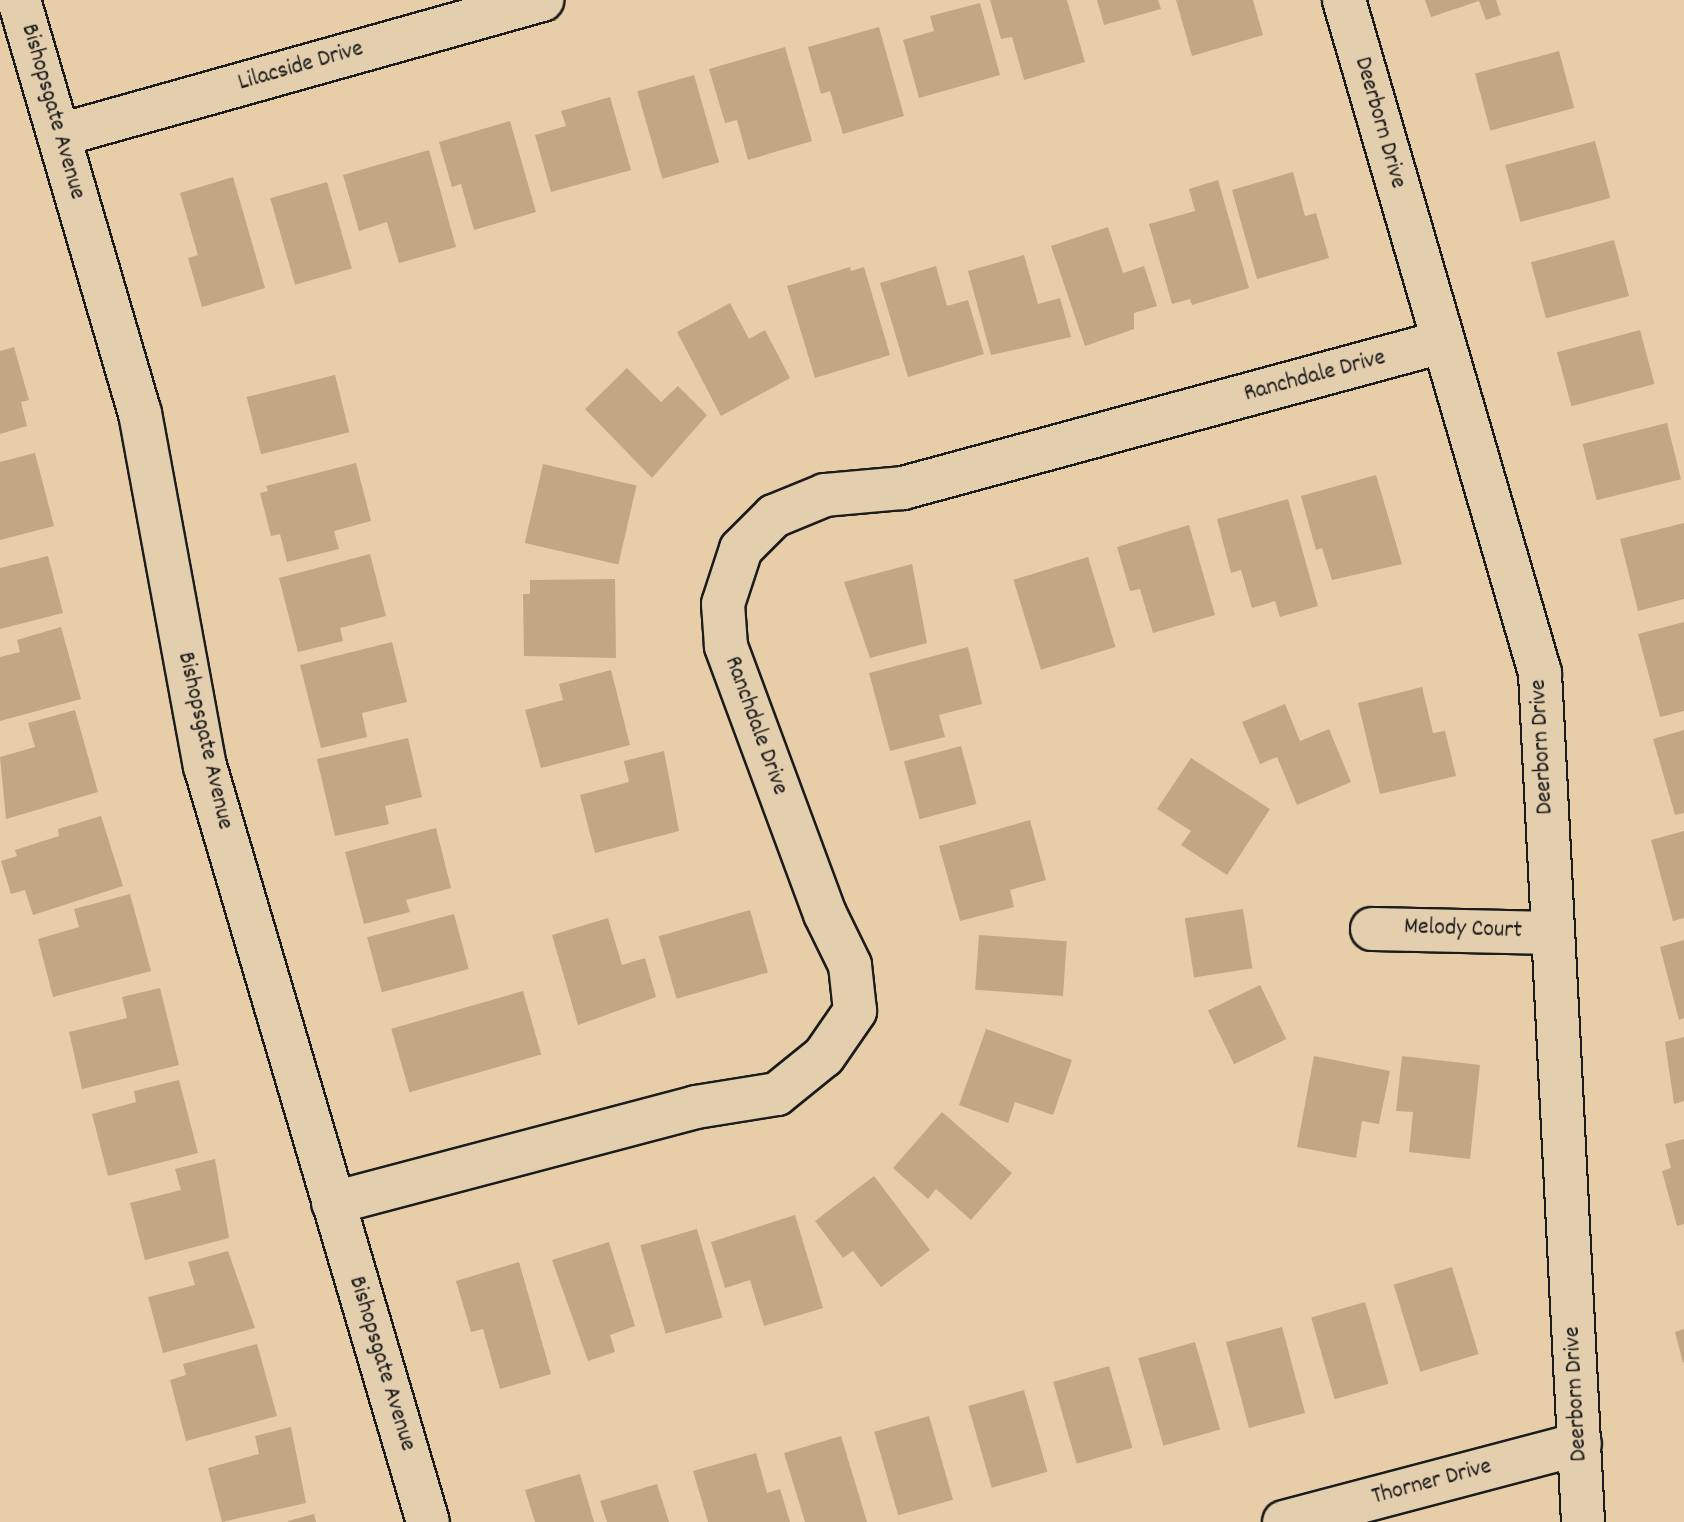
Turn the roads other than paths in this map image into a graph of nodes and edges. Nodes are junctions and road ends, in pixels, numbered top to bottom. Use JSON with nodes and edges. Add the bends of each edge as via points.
{"nodes":[{"id":1,"x":19,"y":0,"type":"edge"},
{"id":2,"x":542,"y":0,"type":"edge"},
{"id":3,"x":1344,"y":0,"type":"edge"},
{"id":4,"x":60,"y":135,"type":"junction"},
{"id":5,"x":1442,"y":342,"type":"junction"},
{"id":6,"x":1372,"y":929,"type":"dead end"},
{"id":7,"x":1553,"y":933,"type":"junction"},
{"id":8,"x":333,"y":1203,"type":"junction"},
{"id":9,"x":1580,"y":1444,"type":"junction"},
{"id":10,"x":428,"y":1522,"type":"edge"},
{"id":11,"x":1284,"y":1522,"type":"edge"},
{"id":12,"x":1583,"y":1522,"type":"edge"}],
"edges":[{"from":1,"to":4,"type":"street","name":"Bishopsgate Avenue"},
{"from":2,"to":4,"type":"street","name":"Lilacside Drive"},
{"from":3,"to":5,"type":"street","name":"Deerborn Drive"},
{"from":4,"to":8,"type":"street","name":"Bishopsgate Avenue","via":[[140,413],[205,766]]},
{"from":5,"to":7,"type":"street","name":"Deerborn Drive","via":[[1540,673]]},
{"from":5,"to":8,"type":"street","name":"Ranchdale Drive","via":[[903,488],[825,495],[774,516],[741,549],[723,604],[726,646],[825,914],[850,965],[855,1011],[824,1056],[777,1094],[696,1107]]},
{"from":6,"to":7,"type":"street","name":"Melody Court"},
{"from":7,"to":9,"type":"street","name":"Deerborn Drive"},
{"from":8,"to":10,"type":"street","name":"Bishopsgate Avenue"},
{"from":9,"to":11,"type":"street","name":"Thorner Drive"},
{"from":9,"to":12,"type":"street","name":"Deerborn Drive"}]}
